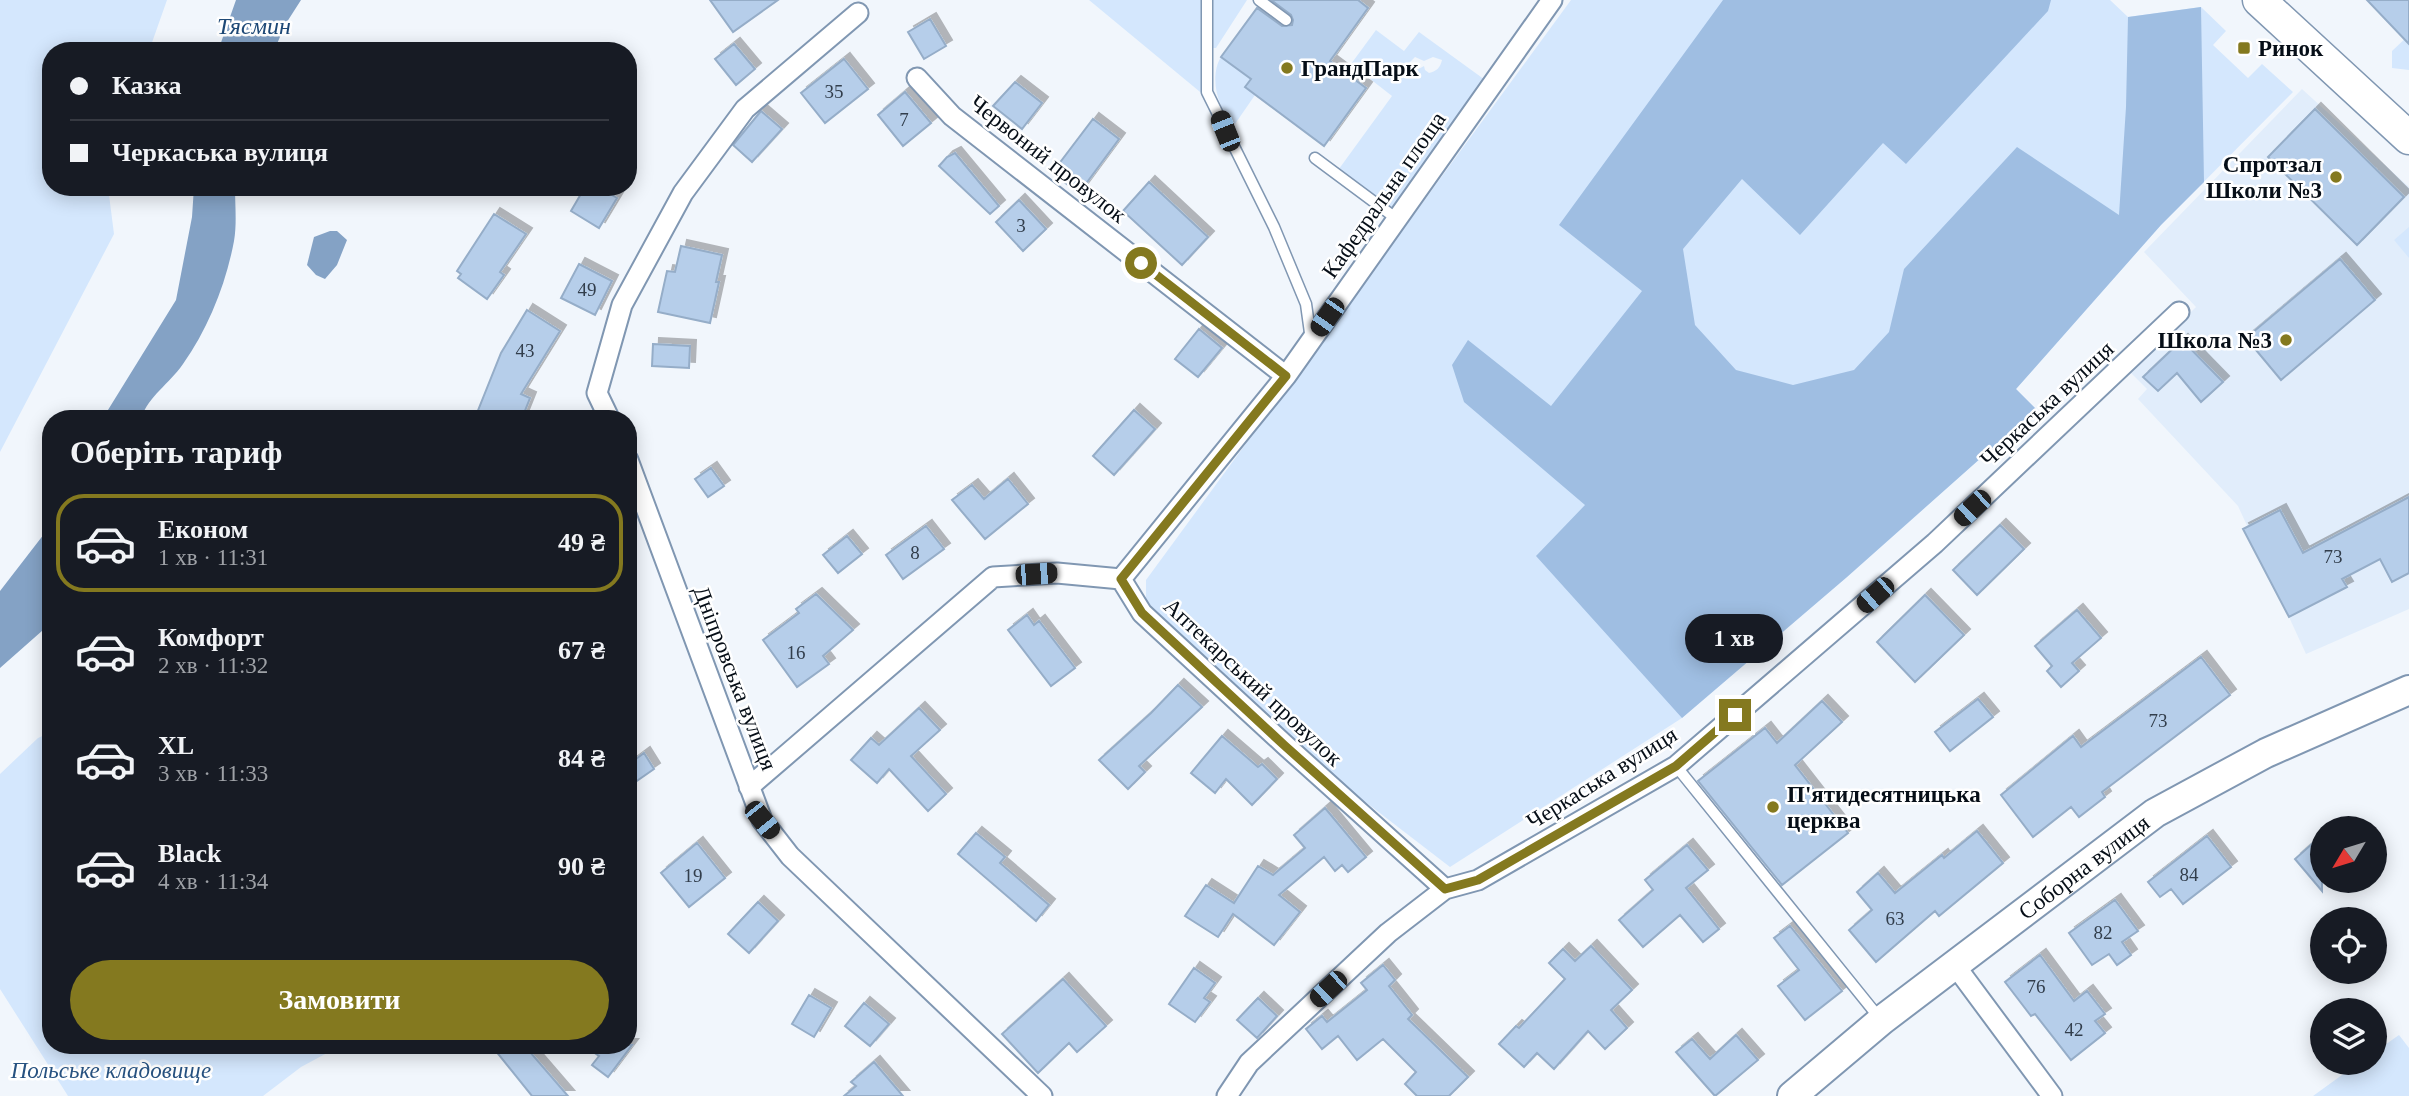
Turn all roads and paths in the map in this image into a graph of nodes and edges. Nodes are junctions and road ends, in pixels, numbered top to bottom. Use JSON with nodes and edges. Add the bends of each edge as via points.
{"nodes":[{"id":1,"x":1207,"y":0,"type":"edge"},
{"id":2,"x":1259,"y":0,"type":"edge"},
{"id":3,"x":1552,"y":0,"type":"edge"},
{"id":4,"x":2259,"y":0,"type":"edge"},
{"id":5,"x":858,"y":13,"type":"dead end"},
{"id":6,"x":1286,"y":20,"type":"dead end"},
{"id":7,"x":917,"y":78,"type":"dead end"},
{"id":8,"x":2409,"y":138,"type":"edge"},
{"id":9,"x":1315,"y":158,"type":"dead end"},
{"id":10,"x":1397,"y":219,"type":"junction"},
{"id":11,"x":2179,"y":312,"type":"dead end"},
{"id":12,"x":1311,"y":340,"type":"junction"},
{"id":13,"x":1286,"y":376,"type":"junction"},
{"id":14,"x":605,"y":410,"type":"edge"},
{"id":15,"x":637,"y":484,"type":"edge"},
{"id":16,"x":1121,"y":579,"type":"junction"},
{"id":17,"x":2409,"y":690,"type":"edge"},
{"id":18,"x":1676,"y":766,"type":"junction"},
{"id":19,"x":750,"y":787,"type":"junction"},
{"id":20,"x":1445,"y":889,"type":"junction"},
{"id":21,"x":1954,"y":964,"type":"junction"},
{"id":22,"x":1882,"y":1020,"type":"junction"},
{"id":23,"x":1042,"y":1096,"type":"edge"},
{"id":24,"x":1227,"y":1096,"type":"edge"},
{"id":25,"x":1792,"y":1096,"type":"edge"},
{"id":26,"x":2052,"y":1096,"type":"edge"}],
"edges":[{"from":1,"to":12,"type":"lane","via":[[1207,92],[1274,227],[1306,304]]},
{"from":2,"to":6,"type":"lane"},
{"from":3,"to":10,"type":"street","name":"Кафедральна площа"},
{"from":4,"to":8,"type":"main road"},
{"from":5,"to":14,"type":"street","via":[[745,109],[683,193],[622,305],[597,393]]},
{"from":7,"to":13,"type":"street","name":"Червоний провулок","via":[[952,116]]},
{"from":9,"to":10,"type":"lane"},
{"from":10,"to":12,"type":"street","name":"Кафедральна площа"},
{"from":11,"to":18,"type":"street","name":"Черкаська вулиця","via":[[1935,543]]},
{"from":12,"to":13,"type":"street","name":"Кафедральна площа"},
{"from":13,"to":16,"type":"street","name":"Кафедральна площа"},
{"from":15,"to":19,"type":"street","name":"Дніпровська вулиця"},
{"from":16,"to":19,"type":"street","via":[[1057,573],[993,578]]},
{"from":16,"to":20,"type":"street","name":"Аптекарський провулок","via":[[1142,613]]},
{"from":17,"to":21,"type":"main road","name":"Соборна вулиця","via":[[2266,753],[2155,813]]},
{"from":18,"to":20,"type":"street","name":"Черкаська вулиця","via":[[1478,880]]},
{"from":18,"to":22,"type":"lane"},
{"from":19,"to":23,"type":"street","name":"Дніпровська вулиця","via":[[762,820],[790,856]]},
{"from":20,"to":24,"type":"street","name":"Черкаська вулиця","via":[[1388,933],[1249,1063]]},
{"from":21,"to":22,"type":"main road","name":"Соборна вулиця"},
{"from":21,"to":26,"type":"street"},
{"from":22,"to":25,"type":"main road","name":"Соборна вулиця"}]}
